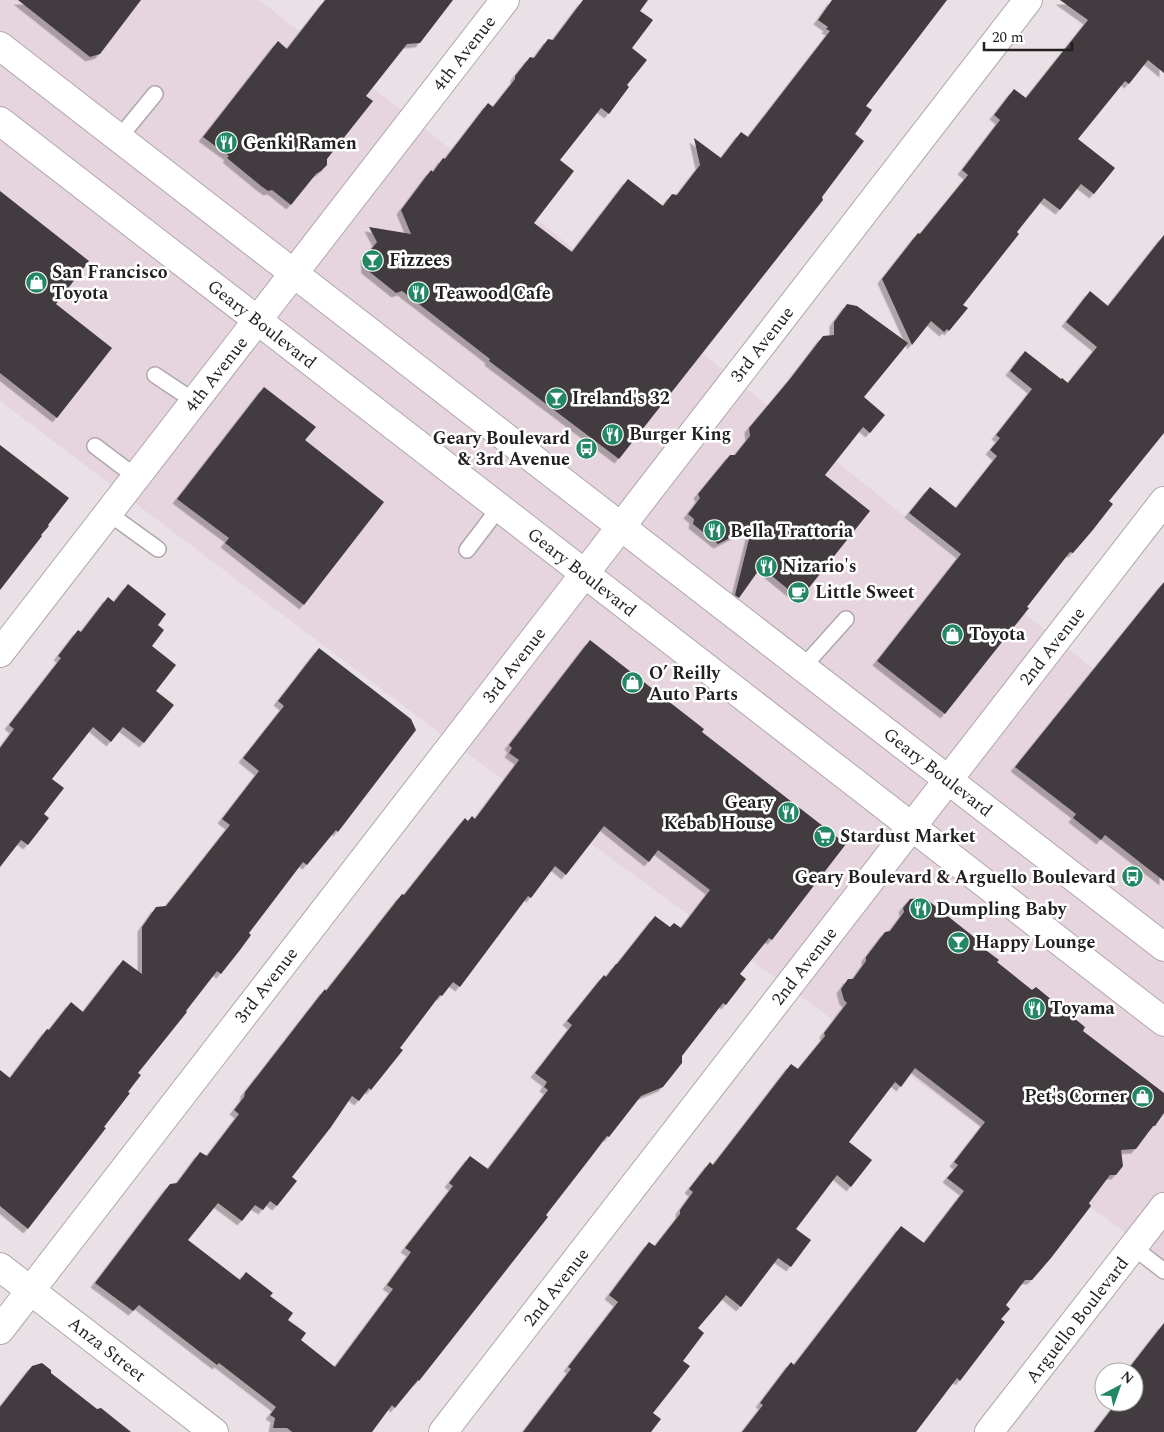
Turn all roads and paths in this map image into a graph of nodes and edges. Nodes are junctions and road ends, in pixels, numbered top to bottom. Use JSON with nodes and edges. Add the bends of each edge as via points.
{"nodes":[{"id":1,"x":505,"y":0,"type":"edge"},
{"id":2,"x":1028,"y":0,"type":"edge"},
{"id":3,"x":0,"y":46,"type":"edge"},
{"id":4,"x":155,"y":94,"type":"dead end"},
{"id":5,"x":0,"y":121,"type":"edge"},
{"id":6,"x":119,"y":138,"type":"junction"},
{"id":7,"x":294,"y":273,"type":"junction"},
{"id":8,"x":257,"y":321,"type":"junction"},
{"id":9,"x":155,"y":374,"type":"dead end"},
{"id":10,"x":194,"y":401,"type":"junction"},
{"id":11,"x":95,"y":446,"type":"dead end"},
{"id":12,"x":136,"y":477,"type":"junction"},
{"id":13,"x":1164,"y":501,"type":"edge"},
{"id":14,"x":499,"y":508,"type":"junction"},
{"id":15,"x":108,"y":513,"type":"junction"},
{"id":16,"x":621,"y":527,"type":"junction"},
{"id":17,"x":158,"y":550,"type":"dead end"},
{"id":18,"x":467,"y":550,"type":"dead end"},
{"id":19,"x":585,"y":574,"type":"junction"},
{"id":20,"x":846,"y":618,"type":"dead end"},
{"id":21,"x":0,"y":653,"type":"edge"},
{"id":22,"x":803,"y":667,"type":"junction"},
{"id":23,"x":948,"y":780,"type":"junction"},
{"id":24,"x":912,"y":827,"type":"junction"},
{"id":25,"x":1164,"y":947,"type":"edge"},
{"id":26,"x":1164,"y":1022,"type":"edge"},
{"id":27,"x":1164,"y":1207,"type":"edge"},
{"id":28,"x":1133,"y":1247,"type":"junction"},
{"id":29,"x":0,"y":1267,"type":"edge"},
{"id":30,"x":1164,"y":1271,"type":"edge"},
{"id":31,"x":30,"y":1290,"type":"junction"},
{"id":32,"x":0,"y":1330,"type":"edge"},
{"id":33,"x":214,"y":1432,"type":"edge"},
{"id":34,"x":443,"y":1432,"type":"edge"},
{"id":35,"x":989,"y":1432,"type":"edge"}],
"edges":[{"from":1,"to":7,"type":"street","name":"4th Avenue"},
{"from":2,"to":16,"type":"street","name":"3rd Avenue"},
{"from":3,"to":6,"type":"street","name":"Geary Boulevard"},
{"from":4,"to":6,"type":"lane"},
{"from":5,"to":8,"type":"street","name":"Geary Boulevard"},
{"from":6,"to":7,"type":"street","name":"Geary Boulevard"},
{"from":7,"to":8,"type":"street","name":"4th Avenue"},
{"from":7,"to":16,"type":"street","name":"Geary Boulevard"},
{"from":8,"to":10,"type":"street","name":"4th Avenue"},
{"from":8,"to":14,"type":"street","name":"Geary Boulevard"},
{"from":9,"to":10,"type":"lane"},
{"from":10,"to":12,"type":"street","name":"4th Avenue"},
{"from":11,"to":12,"type":"lane"},
{"from":12,"to":15,"type":"street","name":"4th Avenue"},
{"from":13,"to":23,"type":"street","name":"2nd Avenue"},
{"from":14,"to":18,"type":"lane"},
{"from":14,"to":19,"type":"street","name":"Geary Boulevard"},
{"from":15,"to":17,"type":"lane"},
{"from":15,"to":21,"type":"street","name":"4th Avenue"},
{"from":16,"to":19,"type":"street","name":"3rd Avenue"},
{"from":16,"to":22,"type":"street","name":"Geary Boulevard"},
{"from":19,"to":24,"type":"street","name":"Geary Boulevard"},
{"from":19,"to":31,"type":"street","name":"3rd Avenue"},
{"from":20,"to":22,"type":"lane"},
{"from":22,"to":23,"type":"street","name":"Geary Boulevard"},
{"from":23,"to":24,"type":"street","name":"2nd Avenue"},
{"from":23,"to":25,"type":"street","name":"Geary Boulevard"},
{"from":24,"to":26,"type":"street","name":"Geary Boulevard"},
{"from":24,"to":34,"type":"street","name":"2nd Avenue"},
{"from":27,"to":28,"type":"street","name":"Arguello Boulevard"},
{"from":28,"to":30,"type":"lane"},
{"from":28,"to":35,"type":"street","name":"Arguello Boulevard"},
{"from":29,"to":31,"type":"street","name":"Anza Street"},
{"from":31,"to":32,"type":"street","name":"3rd Avenue"},
{"from":31,"to":33,"type":"street","name":"Anza Street"}]}
